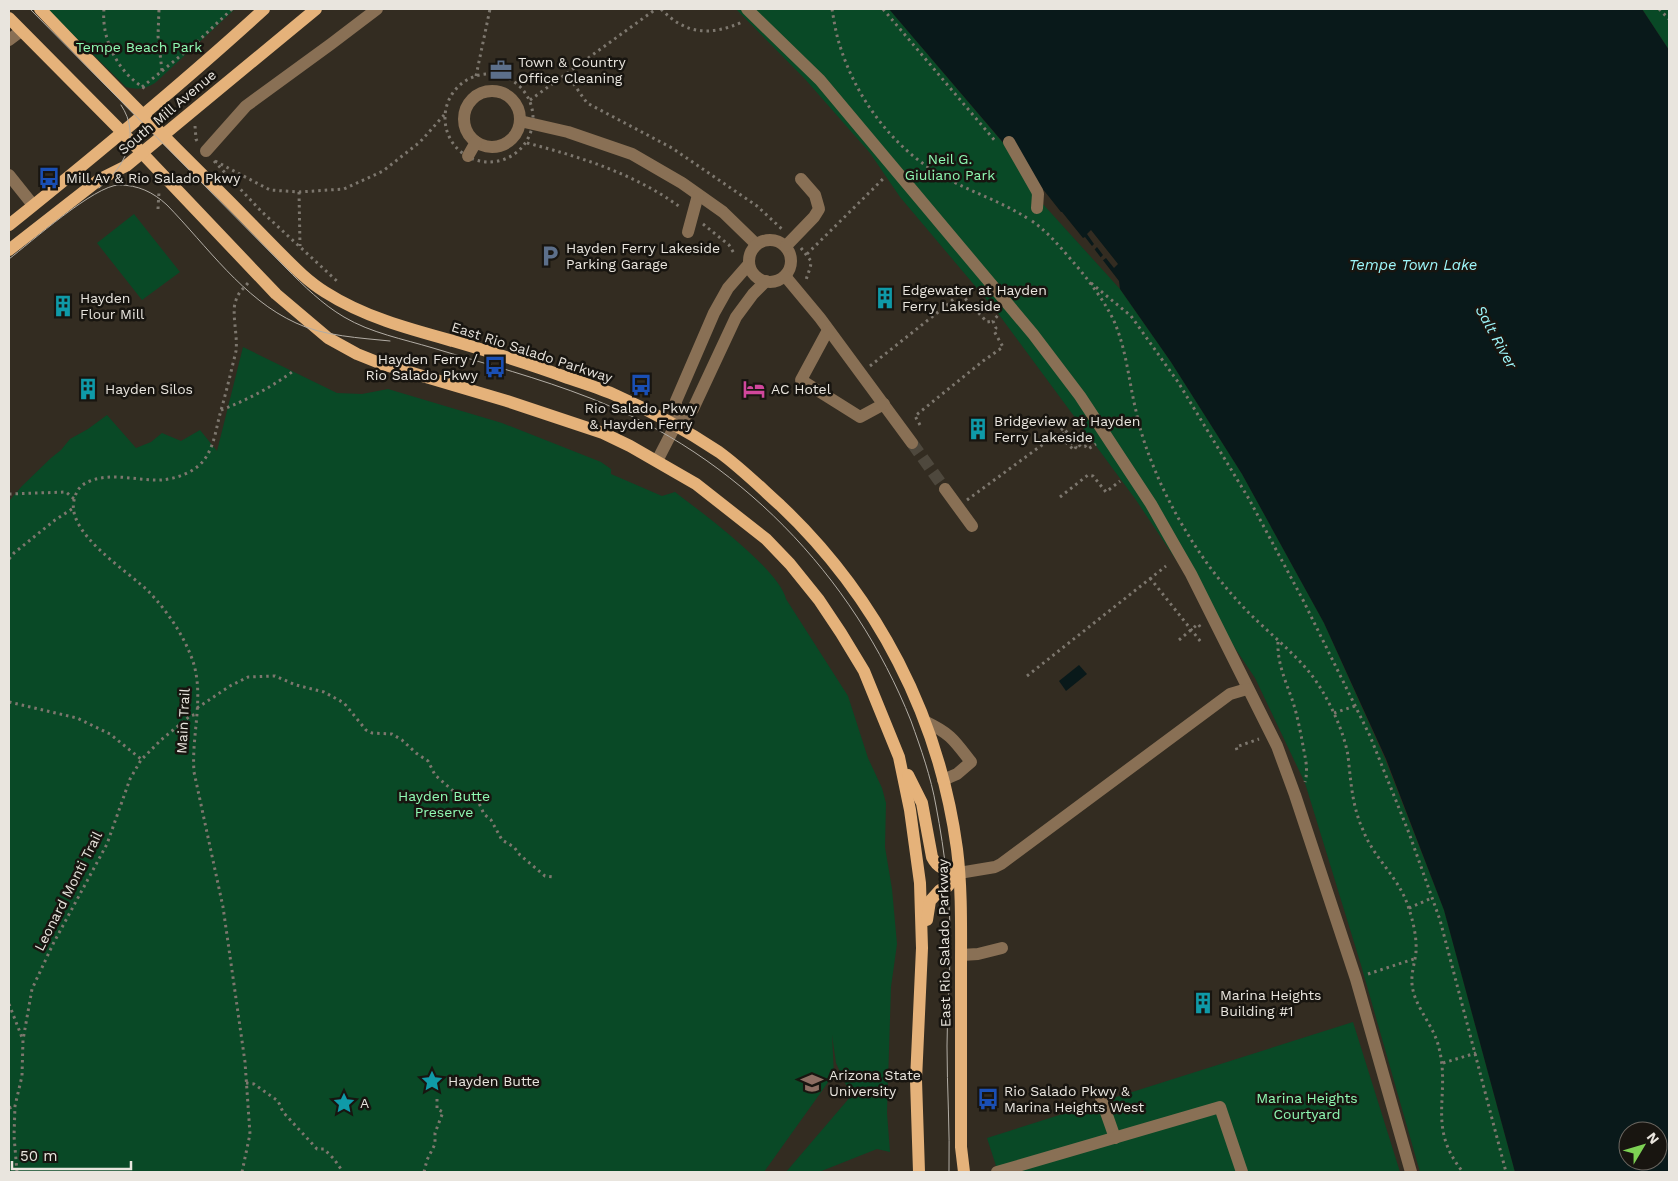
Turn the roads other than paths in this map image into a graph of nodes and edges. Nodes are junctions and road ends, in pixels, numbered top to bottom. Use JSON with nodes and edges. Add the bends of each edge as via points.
{"nodes":[{"id":1,"x":40,"y":9,"type":"edge"},
{"id":2,"x":264,"y":9,"type":"edge"},
{"id":3,"x":316,"y":9,"type":"edge"},
{"id":4,"x":377,"y":9,"type":"edge"},
{"id":5,"x":749,"y":11,"type":"edge"},
{"id":6,"x":9,"y":18,"type":"edge"},
{"id":7,"x":21,"y":30,"type":"junction"},
{"id":8,"x":9,"y":40,"type":"edge"},
{"id":9,"x":143,"y":116,"type":"junction"},
{"id":10,"x":520,"y":121,"type":"junction"},
{"id":11,"x":123,"y":133,"type":"junction"},
{"id":12,"x":162,"y":136,"type":"junction"},
{"id":13,"x":476,"y":142,"type":"junction"},
{"id":14,"x":1005,"y":145,"type":"road end"},
{"id":15,"x":206,"y":151,"type":"road end"},
{"id":16,"x":141,"y":153,"type":"junction"},
{"id":17,"x":468,"y":156,"type":"road end"},
{"id":18,"x":9,"y":175,"type":"edge"},
{"id":19,"x":801,"y":179,"type":"dead end"},
{"id":20,"x":698,"y":195,"type":"junction"},
{"id":21,"x":33,"y":205,"type":"junction"},
{"id":22,"x":1037,"y":208,"type":"road end"},
{"id":23,"x":9,"y":225,"type":"edge"},
{"id":24,"x":688,"y":232,"type":"dead end"},
{"id":25,"x":789,"y":242,"type":"junction"},
{"id":26,"x":756,"y":244,"type":"junction"},
{"id":27,"x":9,"y":250,"type":"edge"},
{"id":28,"x":749,"y":264,"type":"junction"},
{"id":29,"x":785,"y":276,"type":"junction"},
{"id":30,"x":766,"y":282,"type":"junction"},
{"id":31,"x":828,"y":330,"type":"junction"},
{"id":32,"x":884,"y":404,"type":"junction"},
{"id":33,"x":675,"y":426,"type":"junction"},
{"id":34,"x":912,"y":443,"type":"tunnel mouth"},
{"id":35,"x":657,"y":461,"type":"junction"},
{"id":36,"x":945,"y":489,"type":"tunnel mouth"},
{"id":37,"x":972,"y":526,"type":"dead end"},
{"id":38,"x":1247,"y":689,"type":"junction"},
{"id":39,"x":926,"y":722,"type":"junction"},
{"id":40,"x":899,"y":757,"type":"junction"},
{"id":41,"x":943,"y":780,"type":"junction"},
{"id":42,"x":959,"y":873,"type":"junction"},
{"id":43,"x":922,"y":948,"type":"junction"},
{"id":44,"x":1002,"y":948,"type":"dead end"},
{"id":45,"x":961,"y":955,"type":"junction"},
{"id":46,"x":1101,"y":1098,"type":"dead end"},
{"id":47,"x":1115,"y":1138,"type":"junction"},
{"id":48,"x":919,"y":1172,"type":"edge"},
{"id":49,"x":964,"y":1172,"type":"edge"},
{"id":50,"x":997,"y":1172,"type":"edge"},
{"id":51,"x":1242,"y":1172,"type":"edge"},
{"id":52,"x":1411,"y":1172,"type":"edge"}],
"edges":[{"from":1,"to":9,"type":"main road","name":"East Rio Salado Parkway"},
{"from":2,"to":9,"type":"main road","name":"South Mill Avenue"},
{"from":3,"to":12,"type":"main road","name":"South Mill Avenue"},
{"from":4,"to":15,"type":"lane","via":[[246,106]]},
{"from":5,"to":38,"type":"lane","via":[[820,80],[1008,304],[1080,396],[1151,504],[1191,574]]},
{"from":6,"to":7,"type":"main road","name":"East Rio Salado Parkway"},
{"from":7,"to":8,"type":"lane"},
{"from":7,"to":11,"type":"main road","name":"East Rio Salado Parkway"},
{"from":9,"to":11,"type":"main road","name":"South Mill Avenue"},
{"from":9,"to":12,"type":"main road","name":"East Rio Salado Parkway"},
{"from":10,"to":13,"type":"lane","via":[[517,132],[505,144],[487,147]]},
{"from":10,"to":13,"type":"lane","via":[[516,104],[510,97],[502,92],[482,92],[474,97],[464,113],[466,131]]},
{"from":10,"to":20,"type":"lane","via":[[568,132],[632,154]]},
{"from":11,"to":16,"type":"main road","name":"East Rio Salado Parkway"},
{"from":11,"to":21,"type":"main road","name":"South Mill Avenue"},
{"from":12,"to":16,"type":"main road","name":"South Mill Avenue"},
{"from":12,"to":33,"type":"main road","name":"East Rio Salado Parkway","via":[[300,272],[350,307],[611,393]]},
{"from":13,"to":17,"type":"lane"},
{"from":14,"to":22,"type":"lane","via":[[1037,190]]},
{"from":16,"to":27,"type":"main road","name":"South Mill Avenue","via":[[126,166],[100,178]]},
{"from":16,"to":35,"type":"main road","name":"East Rio Salado Parkway","via":[[276,294],[328,338],[382,364],[602,433]]},
{"from":18,"to":21,"type":"lane"},
{"from":19,"to":25,"type":"lane","via":[[815,195],[819,210]]},
{"from":20,"to":24,"type":"lane"},
{"from":20,"to":26,"type":"lane","via":[[723,212]]},
{"from":21,"to":23,"type":"main road","name":"South Mill Avenue"},
{"from":25,"to":26,"type":"lane","via":[[769,239]]},
{"from":25,"to":29,"type":"lane","via":[[792,261]]},
{"from":26,"to":28,"type":"lane","via":[[751,250]]},
{"from":28,"to":30,"type":"lane","via":[[756,277]]},
{"from":28,"to":33,"type":"lane","via":[[728,288],[714,313],[676,401]]},
{"from":29,"to":30,"type":"lane"},
{"from":29,"to":31,"type":"lane"},
{"from":30,"to":33,"type":"lane","via":[[736,317],[693,409]]},
{"from":31,"to":32,"type":"lane"},
{"from":31,"to":32,"type":"lane","via":[[801,380],[860,417]]},
{"from":32,"to":34,"type":"lane"},
{"from":33,"to":35,"type":"lane"},
{"from":33,"to":39,"type":"main road","name":"East Rio Salado Parkway","via":[[719,453],[755,482],[831,558],[872,615],[899,662]]},
{"from":35,"to":40,"type":"main road","name":"East Rio Salado Parkway","via":[[696,484],[766,539],[790,564],[824,608],[864,671]]},
{"from":36,"to":37,"type":"lane"},
{"from":38,"to":42,"type":"lane","via":[[1230,694],[1000,864]]},
{"from":38,"to":52,"type":"lane","via":[[1271,735],[1295,795],[1356,978]]},
{"from":39,"to":41,"type":"main road","name":"East Rio Salado Parkway"},
{"from":39,"to":41,"type":"lane","via":[[944,730],[971,762],[957,774]]},
{"from":40,"to":42,"type":"main road","via":[[922,803],[932,857],[939,868]]},
{"from":40,"to":43,"type":"main road","name":"East Rio Salado Parkway","via":[[916,846]]},
{"from":41,"to":42,"type":"main road","name":"East Rio Salado Parkway"},
{"from":42,"to":43,"type":"main road","via":[[930,901]]},
{"from":42,"to":45,"type":"main road","name":"East Rio Salado Parkway"},
{"from":43,"to":48,"type":"main road","name":"East Rio Salado Parkway","via":[[916,1080]]},
{"from":44,"to":45,"type":"lane"},
{"from":45,"to":49,"type":"main road","name":"East Rio Salado Parkway","via":[[961,1147]]},
{"from":46,"to":47,"type":"lane"},
{"from":47,"to":50,"type":"lane"},
{"from":47,"to":51,"type":"lane","via":[[1220,1106]]}]}
